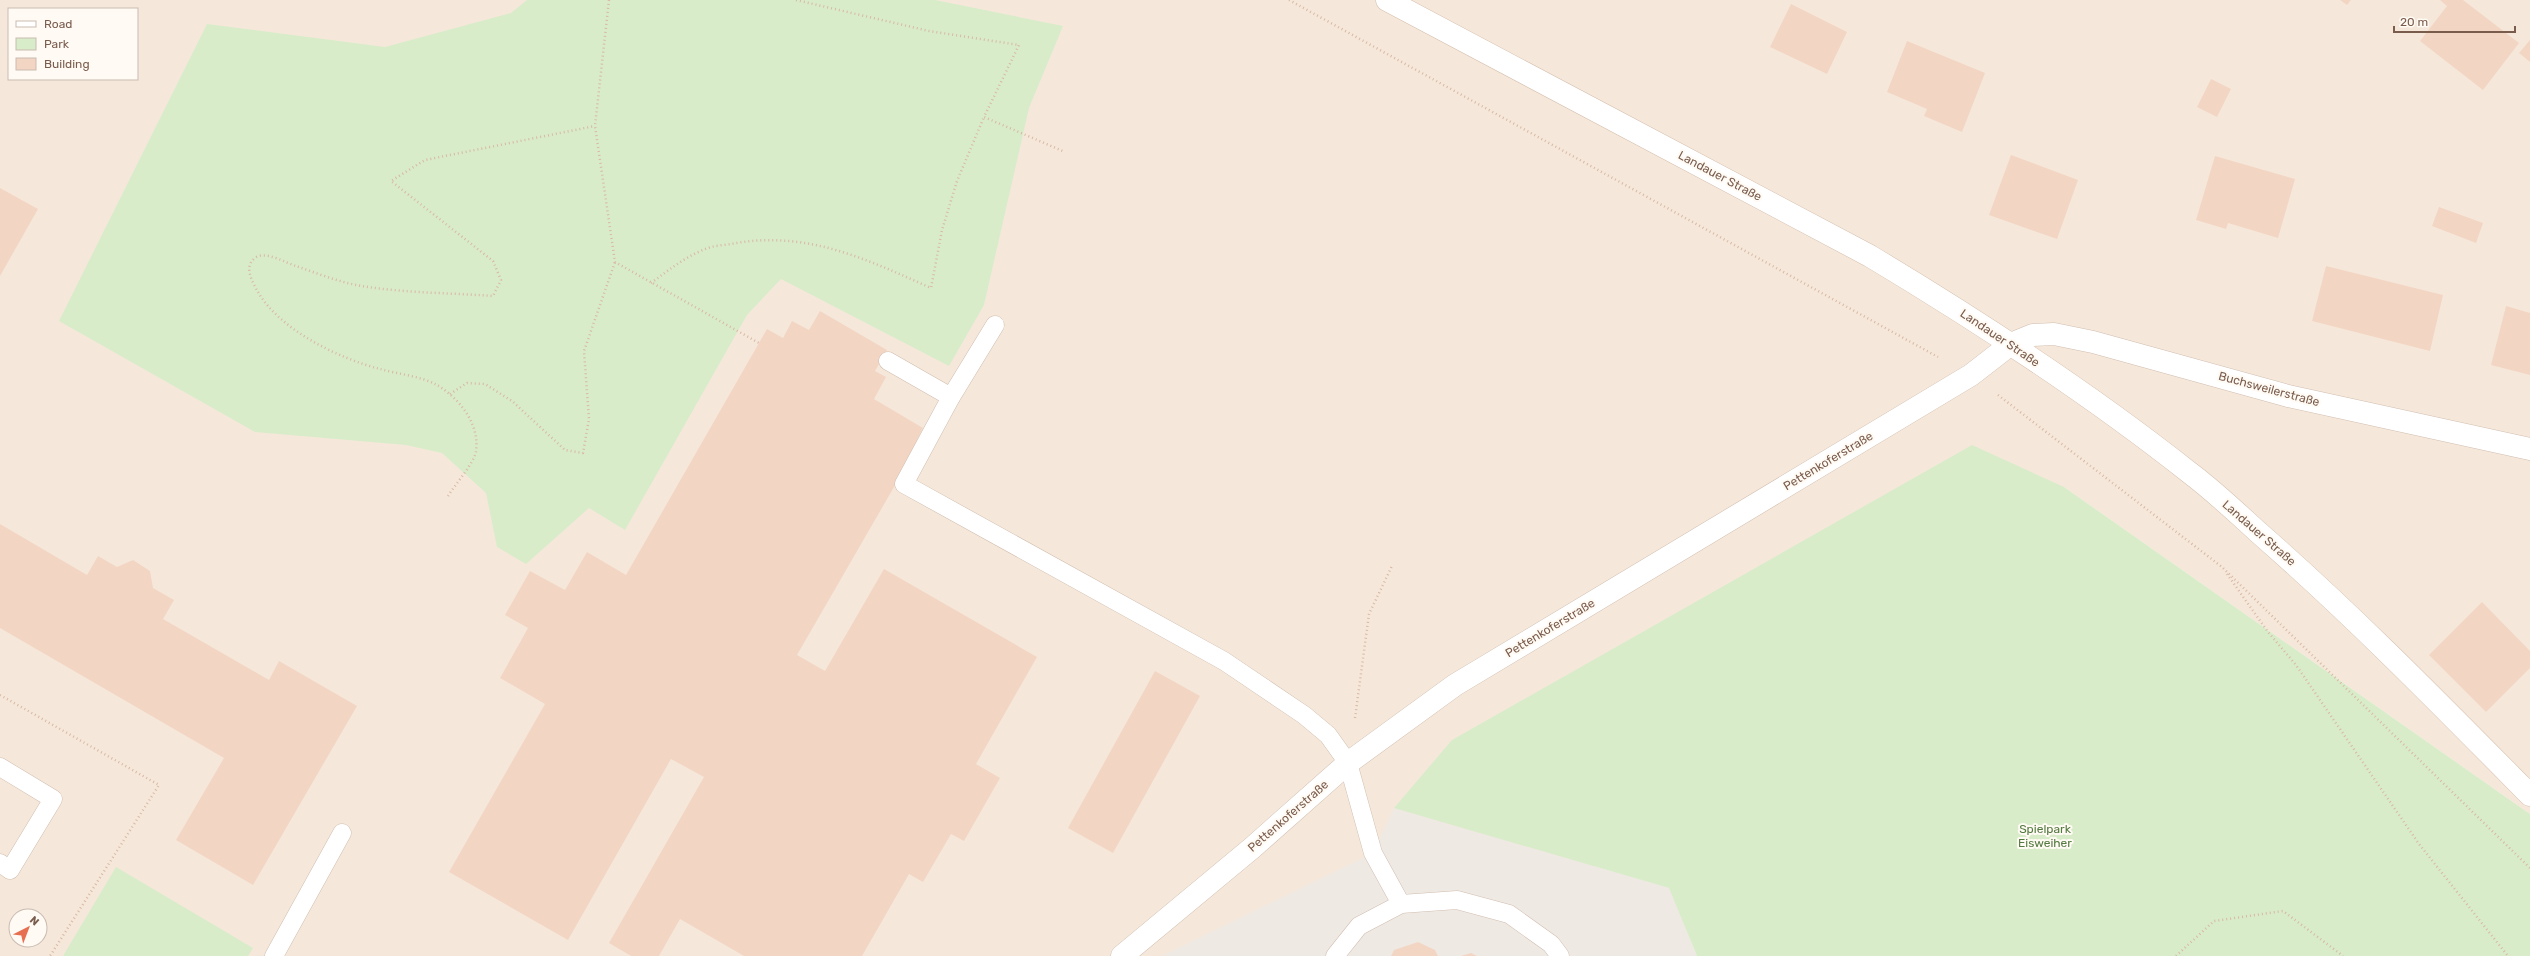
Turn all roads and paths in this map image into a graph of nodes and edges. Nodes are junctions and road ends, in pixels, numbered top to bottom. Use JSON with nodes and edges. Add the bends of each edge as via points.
{"nodes":[{"id":1,"x":609,"y":0,"type":"edge"},
{"id":2,"x":796,"y":0,"type":"edge"},
{"id":3,"x":1289,"y":0,"type":"edge"},
{"id":4,"x":1387,"y":0,"type":"edge"},
{"id":5,"x":984,"y":117,"type":"junction"},
{"id":6,"x":595,"y":126,"type":"junction"},
{"id":7,"x":1065,"y":152,"type":"dead end"},
{"id":8,"x":615,"y":262,"type":"junction"},
{"id":9,"x":651,"y":283,"type":"junction"},
{"id":10,"x":995,"y":324,"type":"dead end"},
{"id":11,"x":759,"y":344,"type":"dead end"},
{"id":12,"x":2011,"y":344,"type":"junction"},
{"id":13,"x":888,"y":362,"type":"dead end"},
{"id":14,"x":1971,"y":375,"type":"junction"},
{"id":15,"x":450,"y":394,"type":"junction"},
{"id":16,"x":951,"y":397,"type":"junction"},
{"id":17,"x":2530,"y":448,"type":"edge"},
{"id":18,"x":448,"y":496,"type":"dead end"},
{"id":19,"x":1392,"y":566,"type":"dead end"},
{"id":20,"x":2222,"y":567,"type":"junction"},
{"id":21,"x":0,"y":695,"type":"edge"},
{"id":22,"x":1348,"y":763,"type":"junction"},
{"id":23,"x":0,"y":767,"type":"edge"},
{"id":24,"x":2530,"y":795,"type":"edge"},
{"id":25,"x":342,"y":833,"type":"dead end"},
{"id":26,"x":0,"y":863,"type":"edge"},
{"id":27,"x":2530,"y":868,"type":"edge"},
{"id":28,"x":1401,"y":904,"type":"junction"},
{"id":29,"x":50,"y":956,"type":"edge"},
{"id":30,"x":274,"y":956,"type":"edge"},
{"id":31,"x":1122,"y":956,"type":"edge"},
{"id":32,"x":1335,"y":956,"type":"edge"},
{"id":33,"x":1560,"y":956,"type":"edge"},
{"id":34,"x":2176,"y":956,"type":"edge"},
{"id":35,"x":2343,"y":956,"type":"edge"},
{"id":36,"x":2508,"y":956,"type":"edge"}],
"edges":[{"from":1,"to":6,"type":"path"},
{"from":2,"to":5,"type":"path","via":[[929,31],[1019,45]]},
{"from":3,"to":14,"type":"path"},
{"from":4,"to":12,"type":"street","name":"Landauer Straße","via":[[1870,256]]},
{"from":5,"to":7,"type":"path"},
{"from":5,"to":9,"type":"path","via":[[957,181],[942,230],[931,288],[879,265],[821,245],[781,240],[747,241],[712,247],[679,263]]},
{"from":6,"to":8,"type":"path"},
{"from":6,"to":15,"type":"path","via":[[425,160],[391,181],[493,261],[501,280],[493,296],[368,287],[265,255],[255,258],[249,266],[250,277],[264,302],[280,318],[316,344],[372,368],[435,384]]},
{"from":8,"to":9,"type":"path"},
{"from":8,"to":15,"type":"path","via":[[584,351],[589,419],[583,453],[565,450],[512,401],[485,384],[467,383]]},
{"from":9,"to":11,"type":"path"},
{"from":10,"to":16,"type":"lane"},
{"from":12,"to":14,"type":"street","name":"Pettenkoferstraße"},
{"from":12,"to":17,"type":"street","name":"Buchsweilerstraße","via":[[2033,334],[2054,334],[2093,342],[2288,396]]},
{"from":12,"to":24,"type":"street","name":"Landauer Straße","via":[[2096,402],[2192,474],[2293,562],[2392,655]]},
{"from":13,"to":16,"type":"lane"},
{"from":14,"to":20,"type":"path"},
{"from":14,"to":22,"type":"street","name":"Pettenkoferstraße","via":[[1455,685]]},
{"from":15,"to":18,"type":"path","via":[[464,409],[476,433],[476,453]]},
{"from":16,"to":22,"type":"lane","via":[[904,484],[1224,661],[1304,715],[1328,735]]},
{"from":19,"to":22,"type":"path","via":[[1369,614]]},
{"from":20,"to":27,"type":"path"},
{"from":20,"to":36,"type":"path","via":[[2268,632],[2296,665],[2419,844]]},
{"from":21,"to":29,"type":"path","via":[[159,785]]},
{"from":22,"to":28,"type":"lane","via":[[1373,853]]},
{"from":22,"to":31,"type":"street","name":"Pettenkoferstraße","via":[[1252,848]]},
{"from":23,"to":26,"type":"lane","via":[[53,798],[10,870]]},
{"from":25,"to":30,"type":"lane"},
{"from":28,"to":32,"type":"lane","via":[[1359,926]]},
{"from":28,"to":33,"type":"lane","via":[[1457,900],[1509,914],[1551,944]]},
{"from":34,"to":35,"type":"path","via":[[2214,921],[2283,911]]}]}
